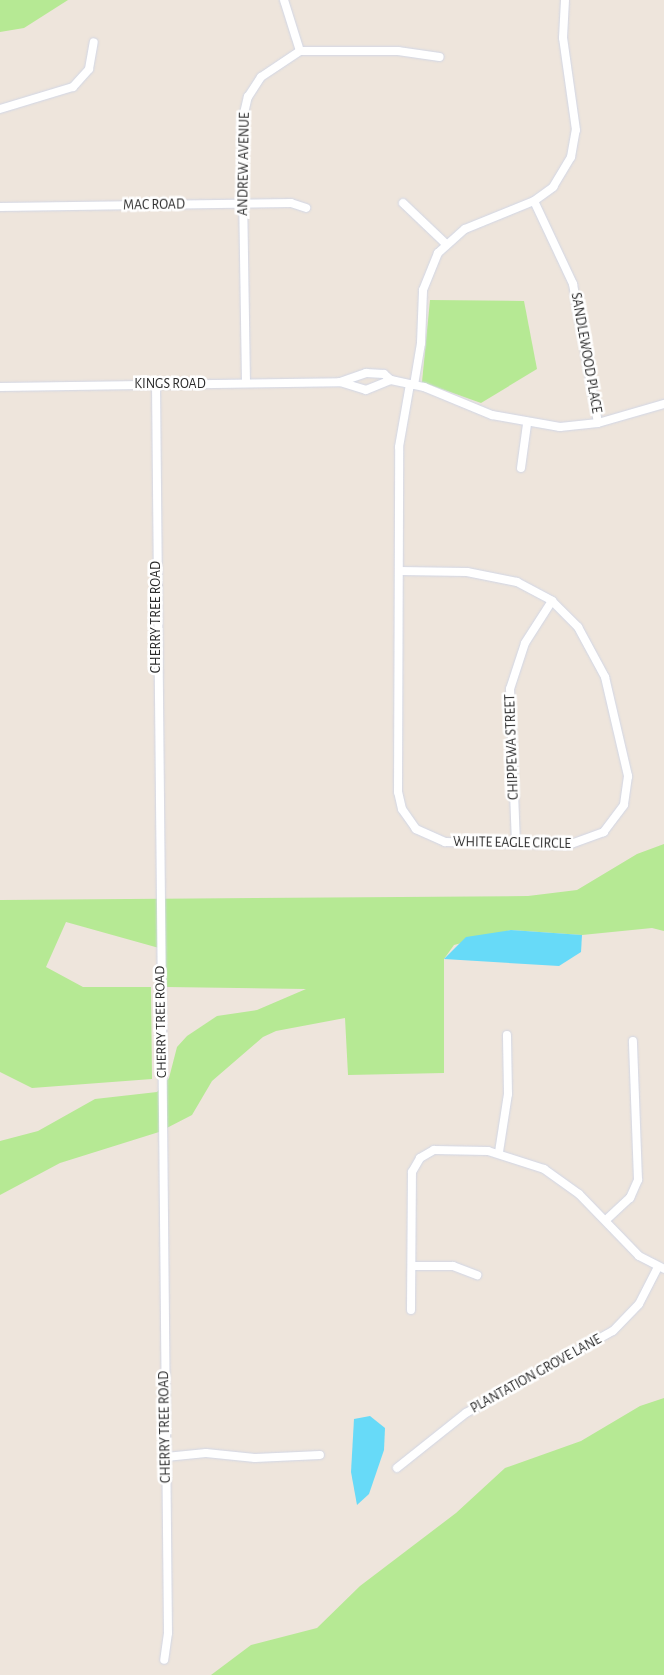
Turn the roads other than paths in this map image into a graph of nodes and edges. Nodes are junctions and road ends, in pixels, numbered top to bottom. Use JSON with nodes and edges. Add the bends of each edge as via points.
{"nodes":[{"id":1,"x":284,"y":0,"type":"edge"},
{"id":2,"x":565,"y":0,"type":"edge"},
{"id":3,"x":94,"y":42,"type":"dead end"},
{"id":4,"x":300,"y":51,"type":"junction"},
{"id":5,"x":440,"y":56,"type":"dead end"},
{"id":6,"x":0,"y":109,"type":"edge"},
{"id":7,"x":534,"y":202,"type":"junction"},
{"id":8,"x":243,"y":203,"type":"junction"},
{"id":9,"x":404,"y":203,"type":"dead end"},
{"id":10,"x":0,"y":207,"type":"edge"},
{"id":11,"x":306,"y":208,"type":"dead end"},
{"id":12,"x":445,"y":244,"type":"junction"},
{"id":13,"x":366,"y":373,"type":"junction"},
{"id":14,"x":391,"y":380,"type":"junction"},
{"id":15,"x":340,"y":382,"type":"junction"},
{"id":16,"x":246,"y":383,"type":"junction"},
{"id":17,"x":156,"y":384,"type":"junction"},
{"id":18,"x":412,"y":384,"type":"junction"},
{"id":19,"x":0,"y":387,"type":"edge"},
{"id":20,"x":366,"y":390,"type":"junction"},
{"id":21,"x":664,"y":404,"type":"edge"},
{"id":22,"x":598,"y":423,"type":"junction"},
{"id":23,"x":527,"y":424,"type":"junction"},
{"id":24,"x":521,"y":468,"type":"dead end"},
{"id":25,"x":400,"y":571,"type":"junction"},
{"id":26,"x":552,"y":601,"type":"junction"},
{"id":27,"x":516,"y":844,"type":"junction"},
{"id":28,"x":507,"y":1035,"type":"dead end"},
{"id":29,"x":633,"y":1041,"type":"dead end"},
{"id":30,"x":499,"y":1152,"type":"junction"},
{"id":31,"x":606,"y":1220,"type":"junction"},
{"id":32,"x":412,"y":1266,"type":"junction"},
{"id":33,"x":661,"y":1268,"type":"edge"},
{"id":34,"x":477,"y":1276,"type":"dead end"},
{"id":35,"x":411,"y":1310,"type":"dead end"},
{"id":36,"x":166,"y":1456,"type":"junction"},
{"id":37,"x":320,"y":1456,"type":"dead end"},
{"id":38,"x":397,"y":1468,"type":"dead end"},
{"id":39,"x":164,"y":1660,"type":"dead end"}],
"edges":[{"from":1,"to":4,"type":"street"},
{"from":2,"to":7,"type":"street","via":[[562,26],[574,143],[561,176]]},
{"from":3,"to":6,"type":"street","via":[[89,69],[73,87]]},
{"from":4,"to":5,"type":"street","via":[[398,51]]},
{"from":4,"to":8,"type":"street","name":"ANDREW AVENUE","via":[[262,77],[245,102]]},
{"from":7,"to":12,"type":"street","via":[[465,229]]},
{"from":7,"to":22,"type":"street","name":"SANDLEWOOD PLACE","via":[[573,284]]},
{"from":8,"to":10,"type":"street","name":"MAC ROAD"},
{"from":8,"to":11,"type":"street","name":"MAC ROAD","via":[[296,203]]},
{"from":8,"to":16,"type":"street","name":"ANDREW AVENUE"},
{"from":9,"to":12,"type":"street"},
{"from":12,"to":18,"type":"street","name":"WHITE EAGLE CIRCLE","via":[[424,281]]},
{"from":13,"to":14,"type":"street","via":[[384,374]]},
{"from":13,"to":15,"type":"street","name":"KINGS ROAD"},
{"from":13,"to":20,"type":"street"},
{"from":14,"to":18,"type":"street"},
{"from":14,"to":20,"type":"street"},
{"from":15,"to":16,"type":"street","name":"KINGS ROAD"},
{"from":15,"to":20,"type":"street","name":"KINGS ROAD"},
{"from":16,"to":17,"type":"street","name":"KINGS ROAD"},
{"from":17,"to":19,"type":"street","name":"KINGS ROAD"},
{"from":17,"to":36,"type":"street","name":"CHERRY TREE ROAD"},
{"from":18,"to":23,"type":"street"},
{"from":18,"to":25,"type":"street","name":"WHITE EAGLE CIRCLE","via":[[400,447]]},
{"from":21,"to":22,"type":"street"},
{"from":22,"to":23,"type":"street"},
{"from":23,"to":24,"type":"street"},
{"from":25,"to":26,"type":"street","name":"WHITE EAGLE CIRCLE","via":[[486,574],[517,582]]},
{"from":25,"to":27,"type":"street","name":"WHITE EAGLE CIRCLE","via":[[398,792],[402,809],[416,829],[434,839]]},
{"from":26,"to":27,"type":"street","name":"CHIPPEWA STREET","via":[[525,643],[510,689]]},
{"from":26,"to":27,"type":"street","name":"WHITE EAGLE CIRCLE","via":[[578,627],[600,664],[627,769],[628,791],[618,818],[596,837],[568,845]]},
{"from":28,"to":30,"type":"street","via":[[508,1094]]},
{"from":29,"to":31,"type":"street","via":[[638,1180],[630,1198]]},
{"from":30,"to":31,"type":"street","via":[[559,1178]]},
{"from":30,"to":32,"type":"street","via":[[434,1150],[417,1161],[412,1176]]},
{"from":31,"to":33,"type":"street","via":[[639,1256]]},
{"from":32,"to":34,"type":"street","via":[[453,1266]]},
{"from":32,"to":35,"type":"street"},
{"from":33,"to":38,"type":"street","name":"PLANTATION GROVE LANE","via":[[639,1304],[613,1331],[466,1413]]},
{"from":36,"to":37,"type":"street","via":[[206,1453],[255,1458]]},
{"from":36,"to":39,"type":"street","name":"CHERRY TREE ROAD"}]}
